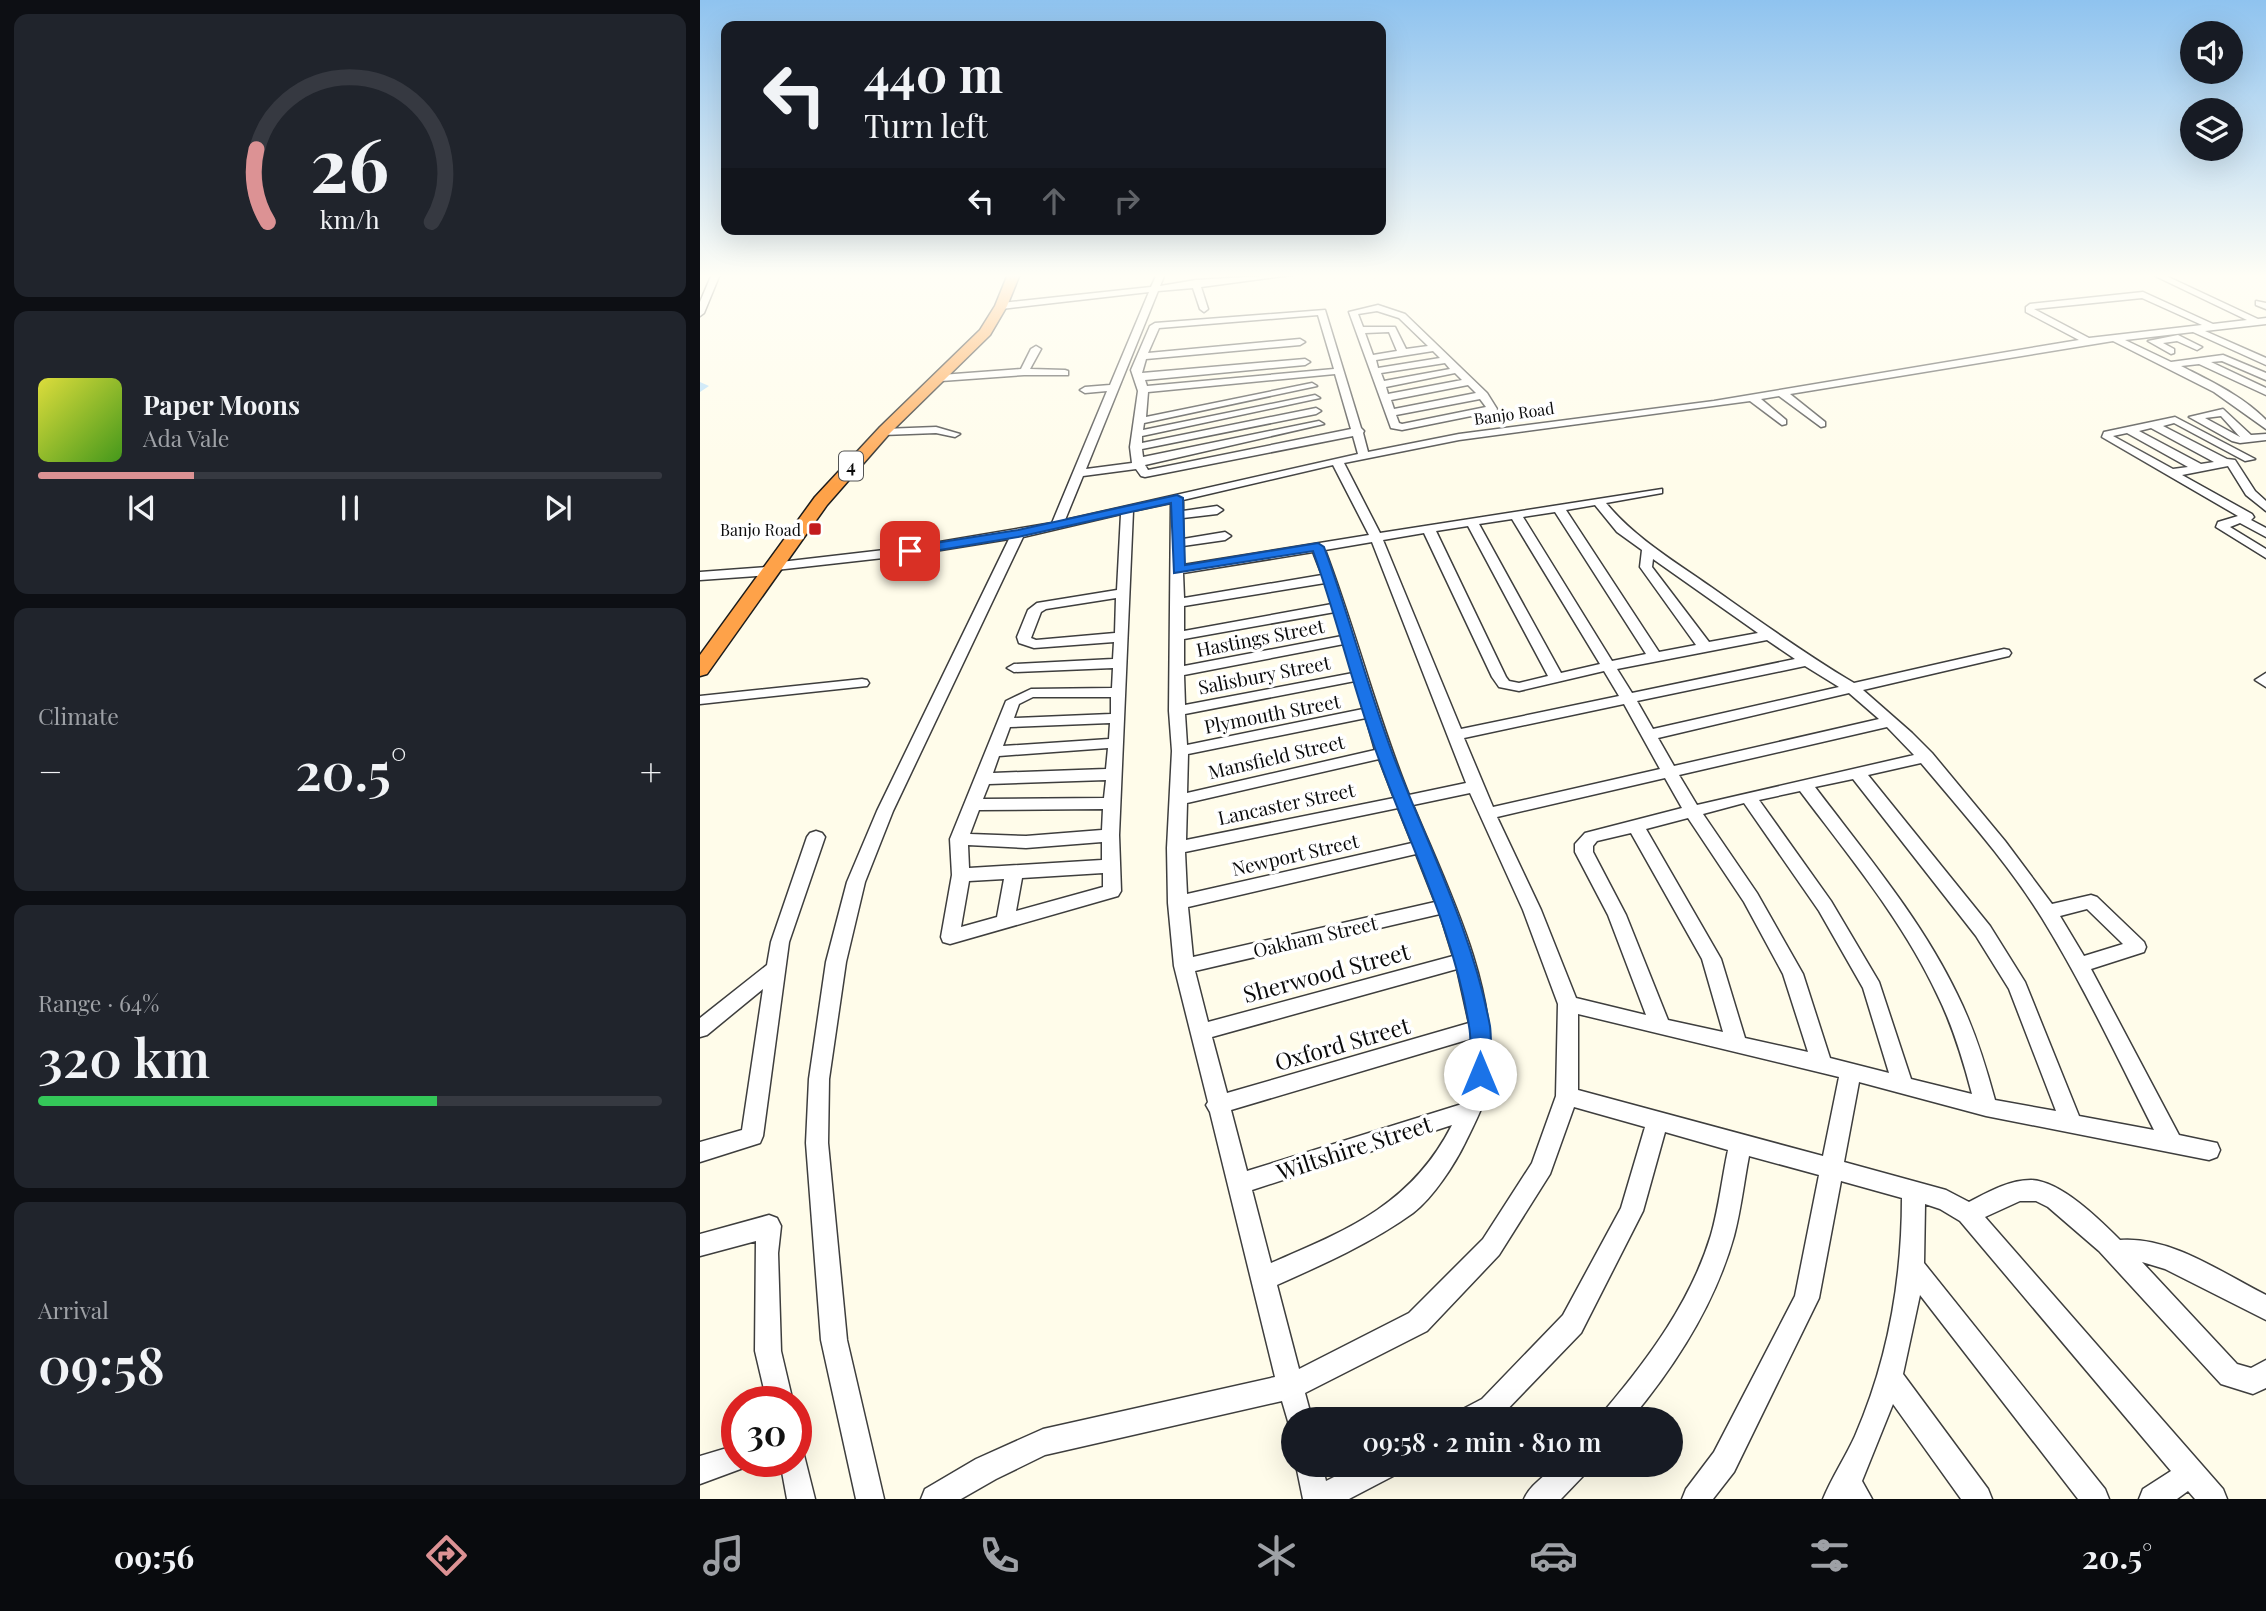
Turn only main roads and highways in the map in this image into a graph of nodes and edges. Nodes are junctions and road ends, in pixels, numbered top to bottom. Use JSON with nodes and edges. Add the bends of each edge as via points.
{"nodes":[{"id":1,"x":974,"y":344,"type":"edge"},
{"id":2,"x":700,"y":670,"type":"edge"}],
"edges":[{"from":1,"to":2,"type":"highway","number":"4","via":[[887,428],[821,501]]}]}
